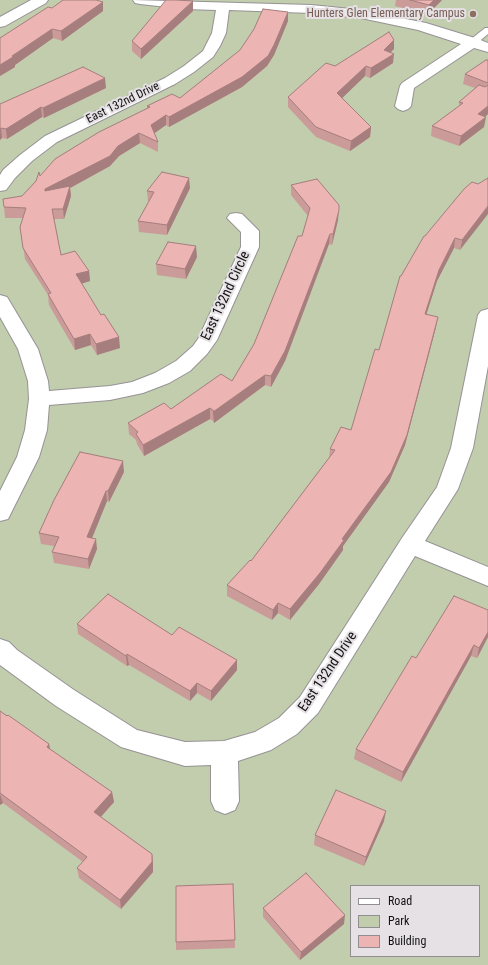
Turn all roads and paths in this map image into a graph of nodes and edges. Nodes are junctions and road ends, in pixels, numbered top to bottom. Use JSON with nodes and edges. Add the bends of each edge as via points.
{"nodes":[{"id":1,"x":41,"y":0,"type":"edge"},
{"id":2,"x":140,"y":0,"type":"edge"},
{"id":3,"x":371,"y":0,"type":"edge"},
{"id":4,"x":223,"y":6,"type":"junction"},
{"id":5,"x":361,"y":14,"type":"junction"},
{"id":6,"x":0,"y":23,"type":"edge"},
{"id":7,"x":488,"y":30,"type":"edge"},
{"id":8,"x":473,"y":42,"type":"junction"},
{"id":9,"x":488,"y":48,"type":"edge"},
{"id":10,"x":403,"y":106,"type":"dead end"},
{"id":11,"x":0,"y":186,"type":"edge"},
{"id":12,"x":236,"y":218,"type":"dead end"},
{"id":13,"x":0,"y":301,"type":"edge"},
{"id":14,"x":488,"y":315,"type":"edge"},
{"id":15,"x":39,"y":399,"type":"junction"},
{"id":16,"x":0,"y":513,"type":"edge"},
{"id":17,"x":410,"y":544,"type":"junction"},
{"id":18,"x":488,"y":576,"type":"edge"},
{"id":19,"x":0,"y":649,"type":"edge"},
{"id":20,"x":224,"y":754,"type":"junction"},
{"id":21,"x":225,"y":801,"type":"dead end"}],
"edges":[{"from":1,"to":6,"type":"street"},
{"from":2,"to":4,"type":"street"},
{"from":3,"to":5,"type":"street"},
{"from":4,"to":5,"type":"street","via":[[305,8]]},
{"from":4,"to":11,"type":"street","name":"East 132nd Drive","via":[[219,33],[208,54],[170,81],[51,139],[26,158]]},
{"from":5,"to":8,"type":"street","via":[[421,26]]},
{"from":7,"to":8,"type":"lane"},
{"from":8,"to":9,"type":"street"},
{"from":8,"to":10,"type":"street","via":[[407,86]]},
{"from":12,"to":15,"type":"street","name":"East 132nd Circle","via":[[250,231],[250,247],[207,340],[183,366],[136,388],[110,393]]},
{"from":13,"to":15,"type":"street","via":[[28,350],[38,381]]},
{"from":14,"to":17,"type":"street","name":"East 132nd Drive","via":[[455,472],[447,489]]},
{"from":15,"to":16,"type":"street","via":[[36,430],[28,457]]},
{"from":17,"to":18,"type":"street"},
{"from":17,"to":20,"type":"street","name":"East 132nd Drive","via":[[309,705],[288,726],[262,742]]},
{"from":19,"to":20,"type":"street","name":"East 132nd Drive","via":[[66,698],[130,740],[185,754]]},
{"from":20,"to":21,"type":"street"}]}
